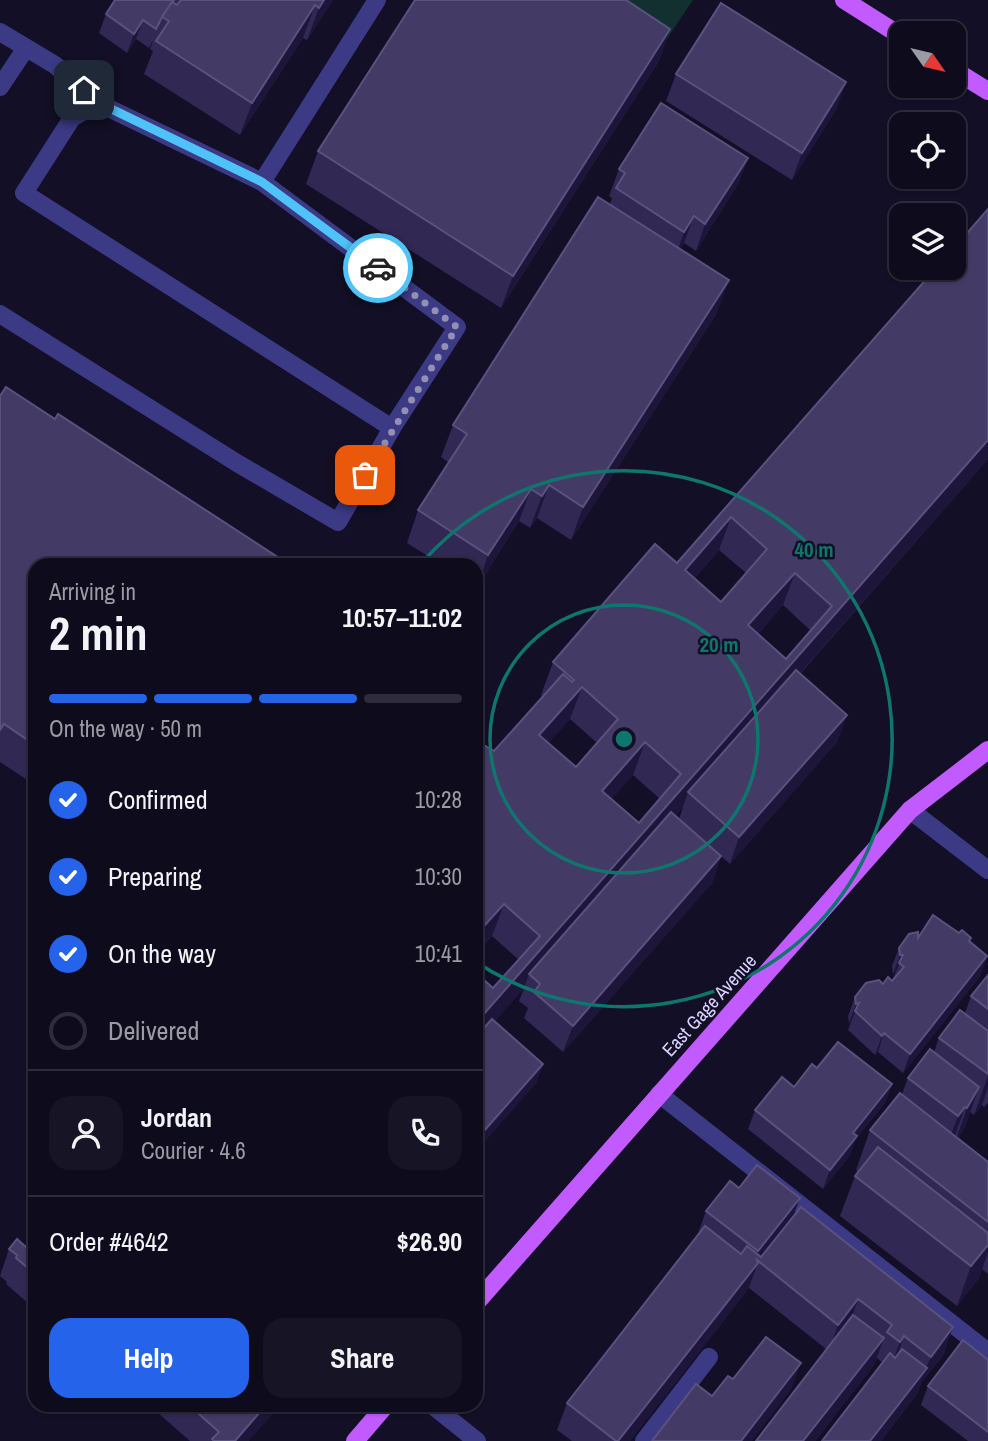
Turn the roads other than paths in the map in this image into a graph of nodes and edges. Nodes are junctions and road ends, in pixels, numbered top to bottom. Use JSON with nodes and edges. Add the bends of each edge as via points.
{"nodes":[{"id":1,"x":377,"y":0,"type":"edge"},
{"id":2,"x":844,"y":0,"type":"edge"},
{"id":3,"x":889,"y":28,"type":"edge"},
{"id":4,"x":0,"y":32,"type":"edge"},
{"id":5,"x":26,"y":48,"type":"junction"},
{"id":6,"x":966,"y":77,"type":"edge"},
{"id":7,"x":0,"y":87,"type":"edge"},
{"id":8,"x":988,"y":91,"type":"edge"},
{"id":9,"x":99,"y":103,"type":"junction"},
{"id":10,"x":262,"y":182,"type":"junction"},
{"id":11,"x":0,"y":314,"type":"edge"},
{"id":12,"x":393,"y":428,"type":"junction"},
{"id":13,"x":988,"y":750,"type":"edge"},
{"id":14,"x":910,"y":810,"type":"junction"},
{"id":15,"x":988,"y":870,"type":"edge"},
{"id":16,"x":659,"y":1094,"type":"junction"},
{"id":17,"x":483,"y":1295,"type":"edge"},
{"id":18,"x":988,"y":1352,"type":"edge"},
{"id":19,"x":709,"y":1357,"type":"edge"},
{"id":20,"x":380,"y":1412,"type":"edge"},
{"id":21,"x":441,"y":1412,"type":"edge"},
{"id":22,"x":355,"y":1441,"type":"edge"},
{"id":23,"x":477,"y":1441,"type":"edge"},
{"id":24,"x":644,"y":1441,"type":"edge"}],
"edges":[{"from":1,"to":10,"type":"street"},
{"from":2,"to":3,"type":"main road"},
{"from":4,"to":5,"type":"street"},
{"from":5,"to":7,"type":"street"},
{"from":5,"to":9,"type":"street","via":[[55,65]]},
{"from":6,"to":8,"type":"main road"},
{"from":9,"to":10,"type":"street"},
{"from":9,"to":12,"type":"street","via":[[72,118],[24,193]]},
{"from":10,"to":12,"type":"street","via":[[457,327]]},
{"from":11,"to":12,"type":"street","via":[[338,522]]},
{"from":13,"to":14,"type":"main road","name":"East Gage Avenue"},
{"from":14,"to":15,"type":"street"},
{"from":14,"to":16,"type":"main road","name":"East Gage Avenue"},
{"from":16,"to":17,"type":"main road","name":"East Gage Avenue"},
{"from":16,"to":18,"type":"street"},
{"from":19,"to":24,"type":"street"},
{"from":20,"to":22,"type":"main road"},
{"from":21,"to":23,"type":"street"}]}
